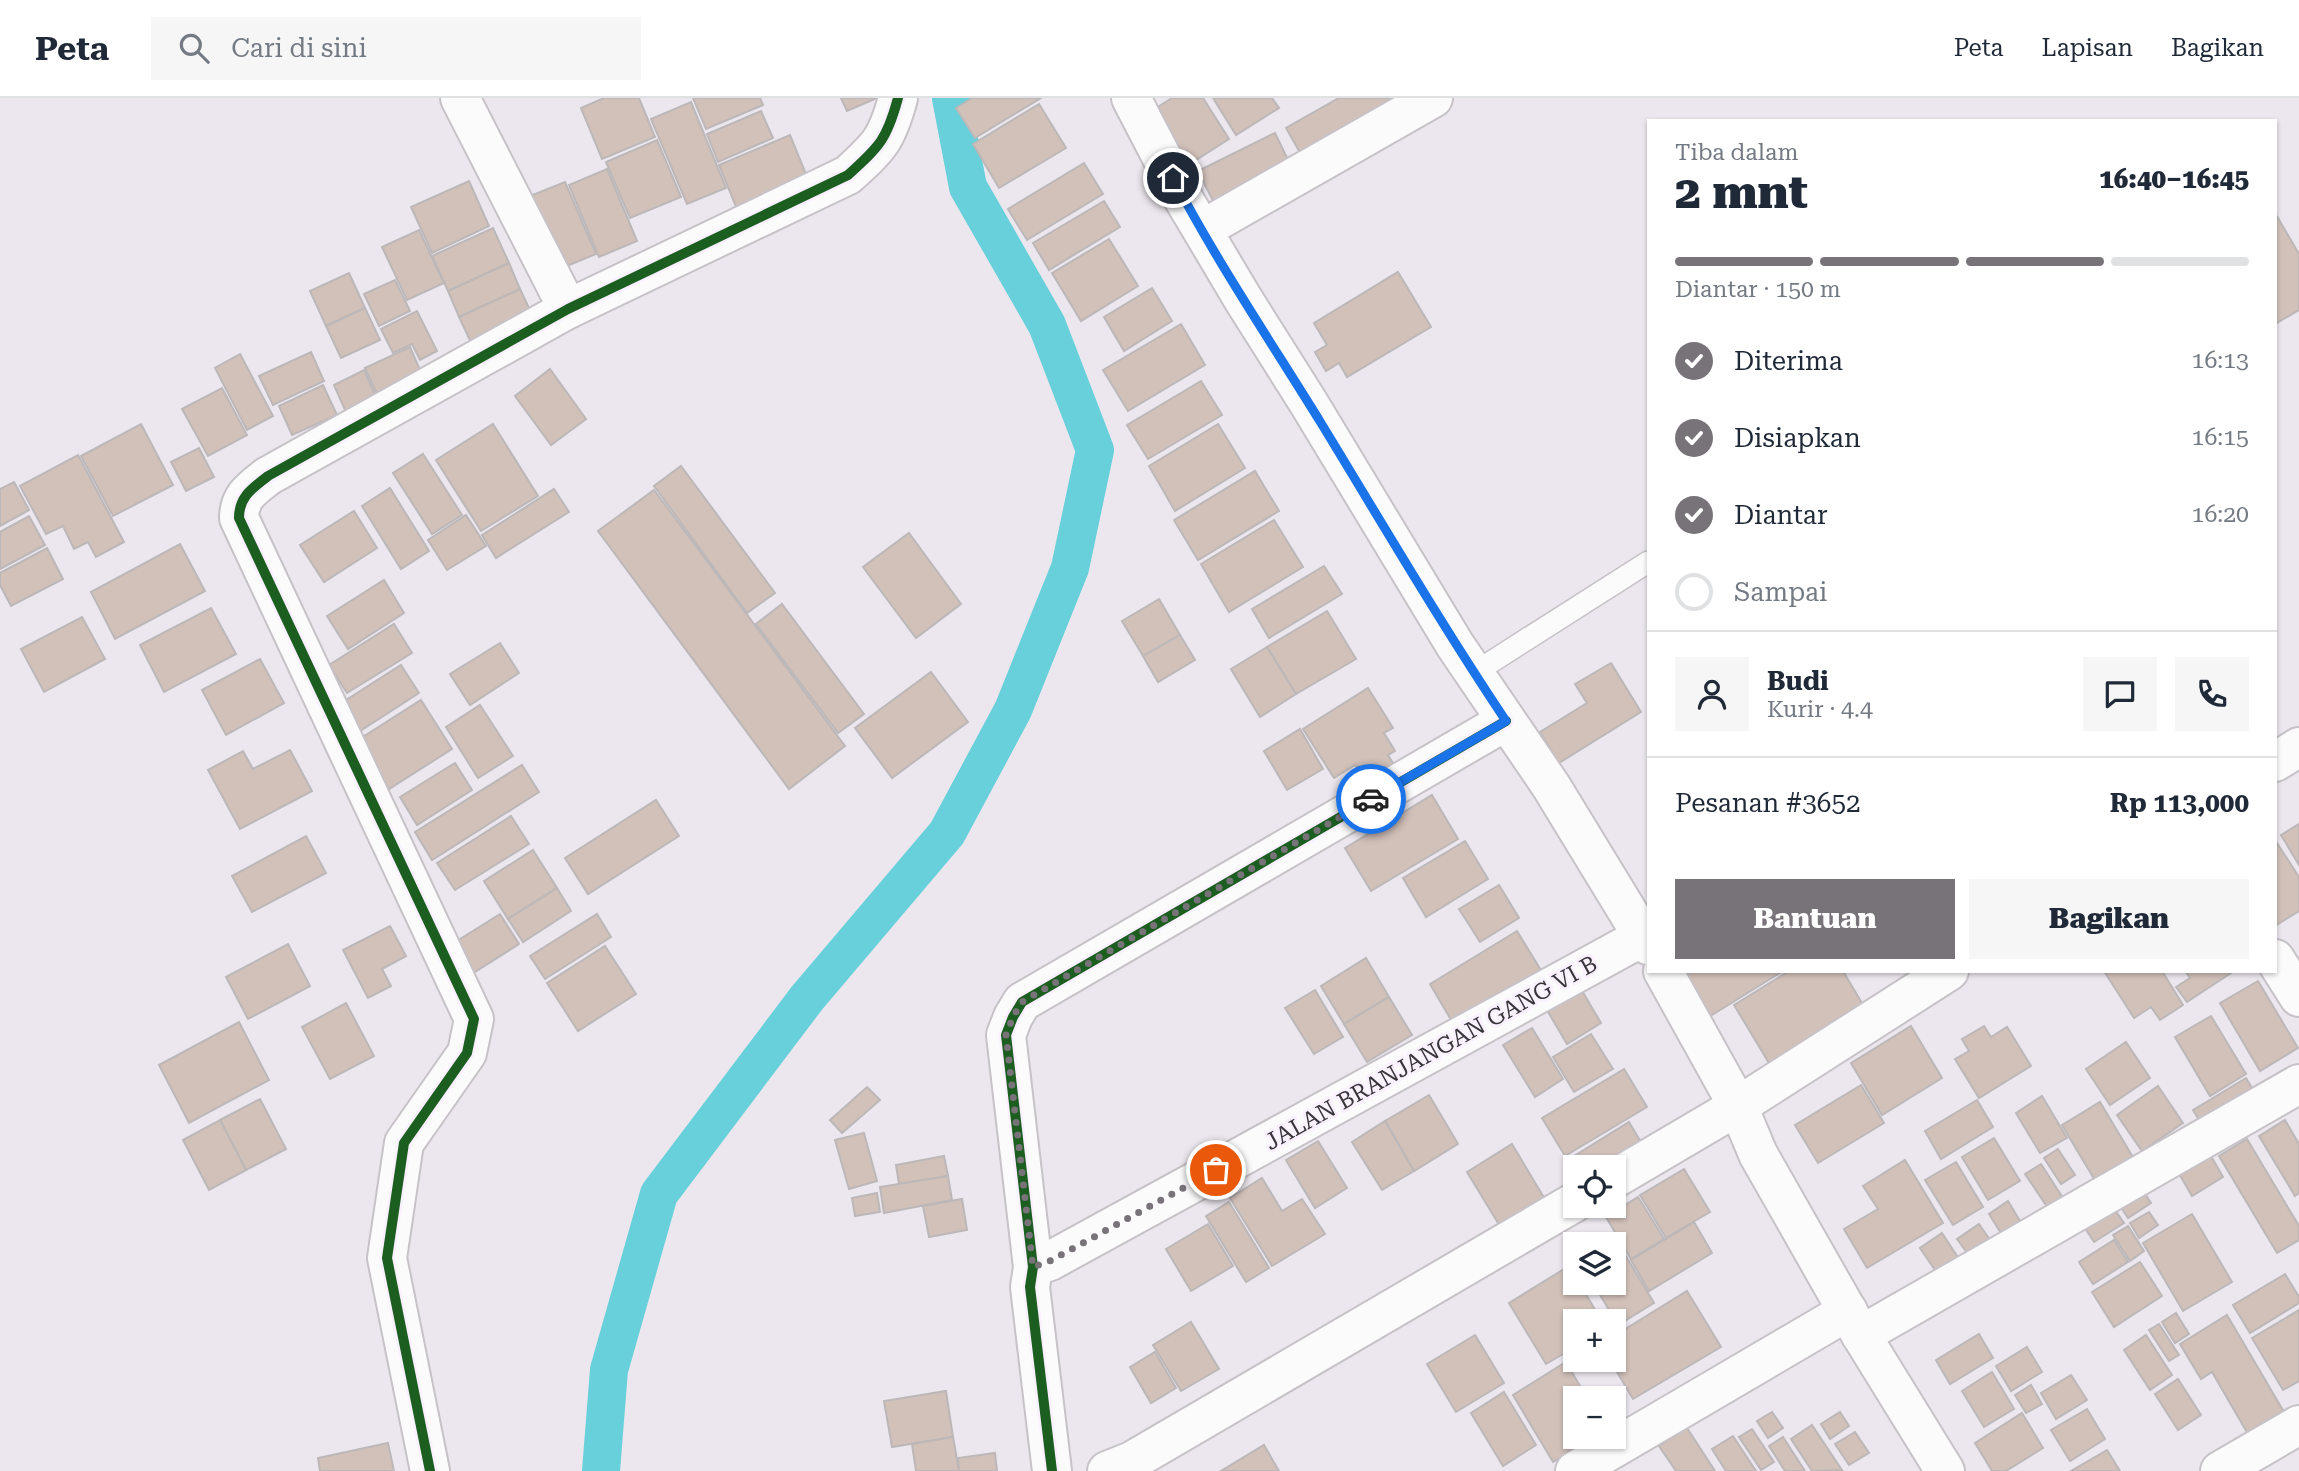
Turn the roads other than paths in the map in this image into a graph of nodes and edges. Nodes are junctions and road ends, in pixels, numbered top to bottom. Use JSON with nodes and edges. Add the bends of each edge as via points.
{"nodes":[{"id":1,"x":460,"y":98,"type":"edge"},
{"id":2,"x":898,"y":98,"type":"edge"},
{"id":3,"x":1131,"y":98,"type":"edge"},
{"id":4,"x":1433,"y":98,"type":"edge"},
{"id":5,"x":1203,"y":229,"type":"junction"},
{"id":6,"x":568,"y":309,"type":"junction"},
{"id":7,"x":1647,"y":563,"type":"edge"},
{"id":8,"x":1474,"y":673,"type":"junction"},
{"id":9,"x":1506,"y":721,"type":"junction"},
{"id":10,"x":2299,"y":747,"type":"edge"},
{"id":11,"x":2277,"y":761,"type":"edge"},
{"id":12,"x":1646,"y":941,"type":"edge"},
{"id":13,"x":2277,"y":961,"type":"edge"},
{"id":14,"x":1664,"y":973,"type":"edge"},
{"id":15,"x":1946,"y":973,"type":"edge"},
{"id":16,"x":2299,"y":998,"type":"edge"},
{"id":17,"x":2299,"y":1084,"type":"edge"},
{"id":18,"x":1738,"y":1106,"type":"junction"},
{"id":19,"x":1626,"y":1172,"type":"edge"},
{"id":20,"x":1563,"y":1209,"type":"edge"},
{"id":21,"x":1033,"y":1267,"type":"junction"},
{"id":22,"x":1855,"y":1323,"type":"junction"},
{"id":23,"x":2299,"y":1425,"type":"edge"},
{"id":24,"x":430,"y":1471,"type":"edge"},
{"id":25,"x":1052,"y":1471,"type":"edge"},
{"id":26,"x":1107,"y":1471,"type":"edge"},
{"id":27,"x":1575,"y":1471,"type":"edge"},
{"id":28,"x":1945,"y":1471,"type":"edge"},
{"id":29,"x":2220,"y":1471,"type":"edge"}],
"edges":[{"from":1,"to":6,"type":"street"},
{"from":2,"to":6,"type":"street","via":[[890,129],[874,152],[848,174]]},
{"from":3,"to":5,"type":"street"},
{"from":4,"to":5,"type":"street"},
{"from":5,"to":8,"type":"street"},
{"from":6,"to":24,"type":"street","via":[[268,476],[247,492],[239,509],[239,518],[474,1019],[467,1053],[404,1143],[387,1258]]},
{"from":7,"to":8,"type":"lane"},
{"from":8,"to":9,"type":"street"},
{"from":9,"to":12,"type":"street"},
{"from":9,"to":21,"type":"street","via":[[1022,1002],[1006,1035]]},
{"from":10,"to":11,"type":"street"},
{"from":12,"to":21,"type":"street","name":"JALAN BRANJANGAN GANG VI B"},
{"from":13,"to":16,"type":"street"},
{"from":14,"to":18,"type":"street"},
{"from":15,"to":18,"type":"street"},
{"from":17,"to":22,"type":"street"},
{"from":18,"to":19,"type":"street"},
{"from":18,"to":22,"type":"street","via":[[1758,1154]]},
{"from":20,"to":26,"type":"street","via":[[1132,1461]]},
{"from":21,"to":25,"type":"street","via":[[1030,1287]]},
{"from":22,"to":27,"type":"street"},
{"from":22,"to":28,"type":"street"},
{"from":23,"to":29,"type":"street"}]}
